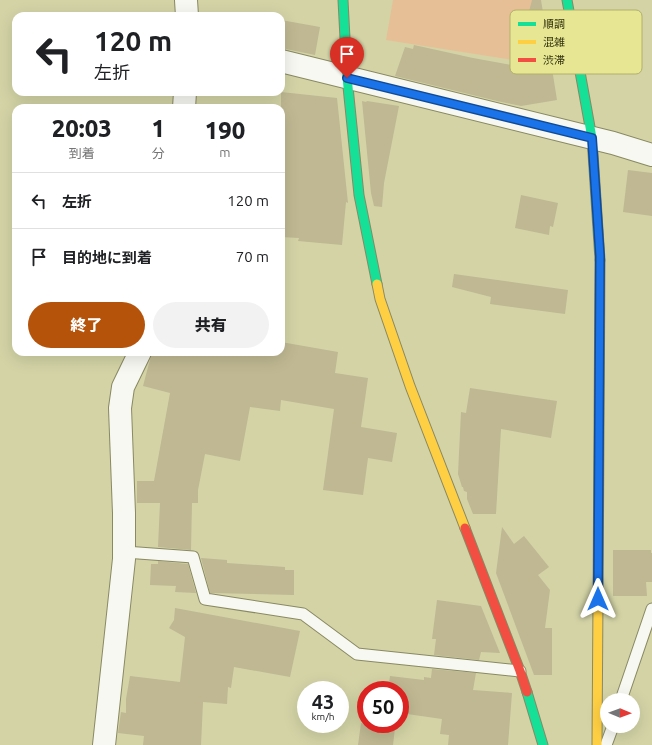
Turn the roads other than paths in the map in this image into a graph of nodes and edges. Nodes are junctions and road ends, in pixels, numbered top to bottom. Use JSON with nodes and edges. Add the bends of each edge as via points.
{"nodes":[{"id":1,"x":186,"y":0,"type":"edge"},
{"id":2,"x":343,"y":0,"type":"edge"},
{"id":3,"x":567,"y":0,"type":"edge"},
{"id":4,"x":569,"y":10,"type":"edge"},
{"id":5,"x":186,"y":12,"type":"edge"},
{"id":6,"x":285,"y":62,"type":"edge"},
{"id":7,"x":580,"y":74,"type":"edge"},
{"id":8,"x":347,"y":78,"type":"junction"},
{"id":9,"x":592,"y":138,"type":"junction"},
{"id":10,"x":652,"y":155,"type":"edge"},
{"id":11,"x":138,"y":356,"type":"edge"},
{"id":12,"x":124,"y":552,"type":"junction"},
{"id":13,"x":652,"y":609,"type":"edge"},
{"id":14,"x":520,"y":671,"type":"junction"},
{"id":15,"x":623,"y":693,"type":"edge"},
{"id":16,"x":610,"y":733,"type":"edge"},
{"id":17,"x":104,"y":745,"type":"edge"},
{"id":18,"x":542,"y":745,"type":"edge"},
{"id":19,"x":597,"y":745,"type":"edge"},
{"id":20,"x":606,"y":745,"type":"edge"}],
"edges":[{"from":1,"to":5,"type":"street"},
{"from":2,"to":8,"type":"street"},
{"from":3,"to":4,"type":"street"},
{"from":6,"to":8,"type":"street"},
{"from":7,"to":9,"type":"street"},
{"from":8,"to":9,"type":"street"},
{"from":8,"to":14,"type":"street","via":[[359,195],[380,299],[410,386]]},
{"from":9,"to":10,"type":"street"},
{"from":9,"to":19,"type":"street","via":[[600,256]]},
{"from":11,"to":12,"type":"street","via":[[123,387],[120,408]]},
{"from":12,"to":14,"type":"lane","via":[[193,558],[205,599],[303,614],[357,654]]},
{"from":12,"to":17,"type":"street"},
{"from":13,"to":15,"type":"lane"},
{"from":14,"to":18,"type":"street"},
{"from":16,"to":20,"type":"lane"}]}
